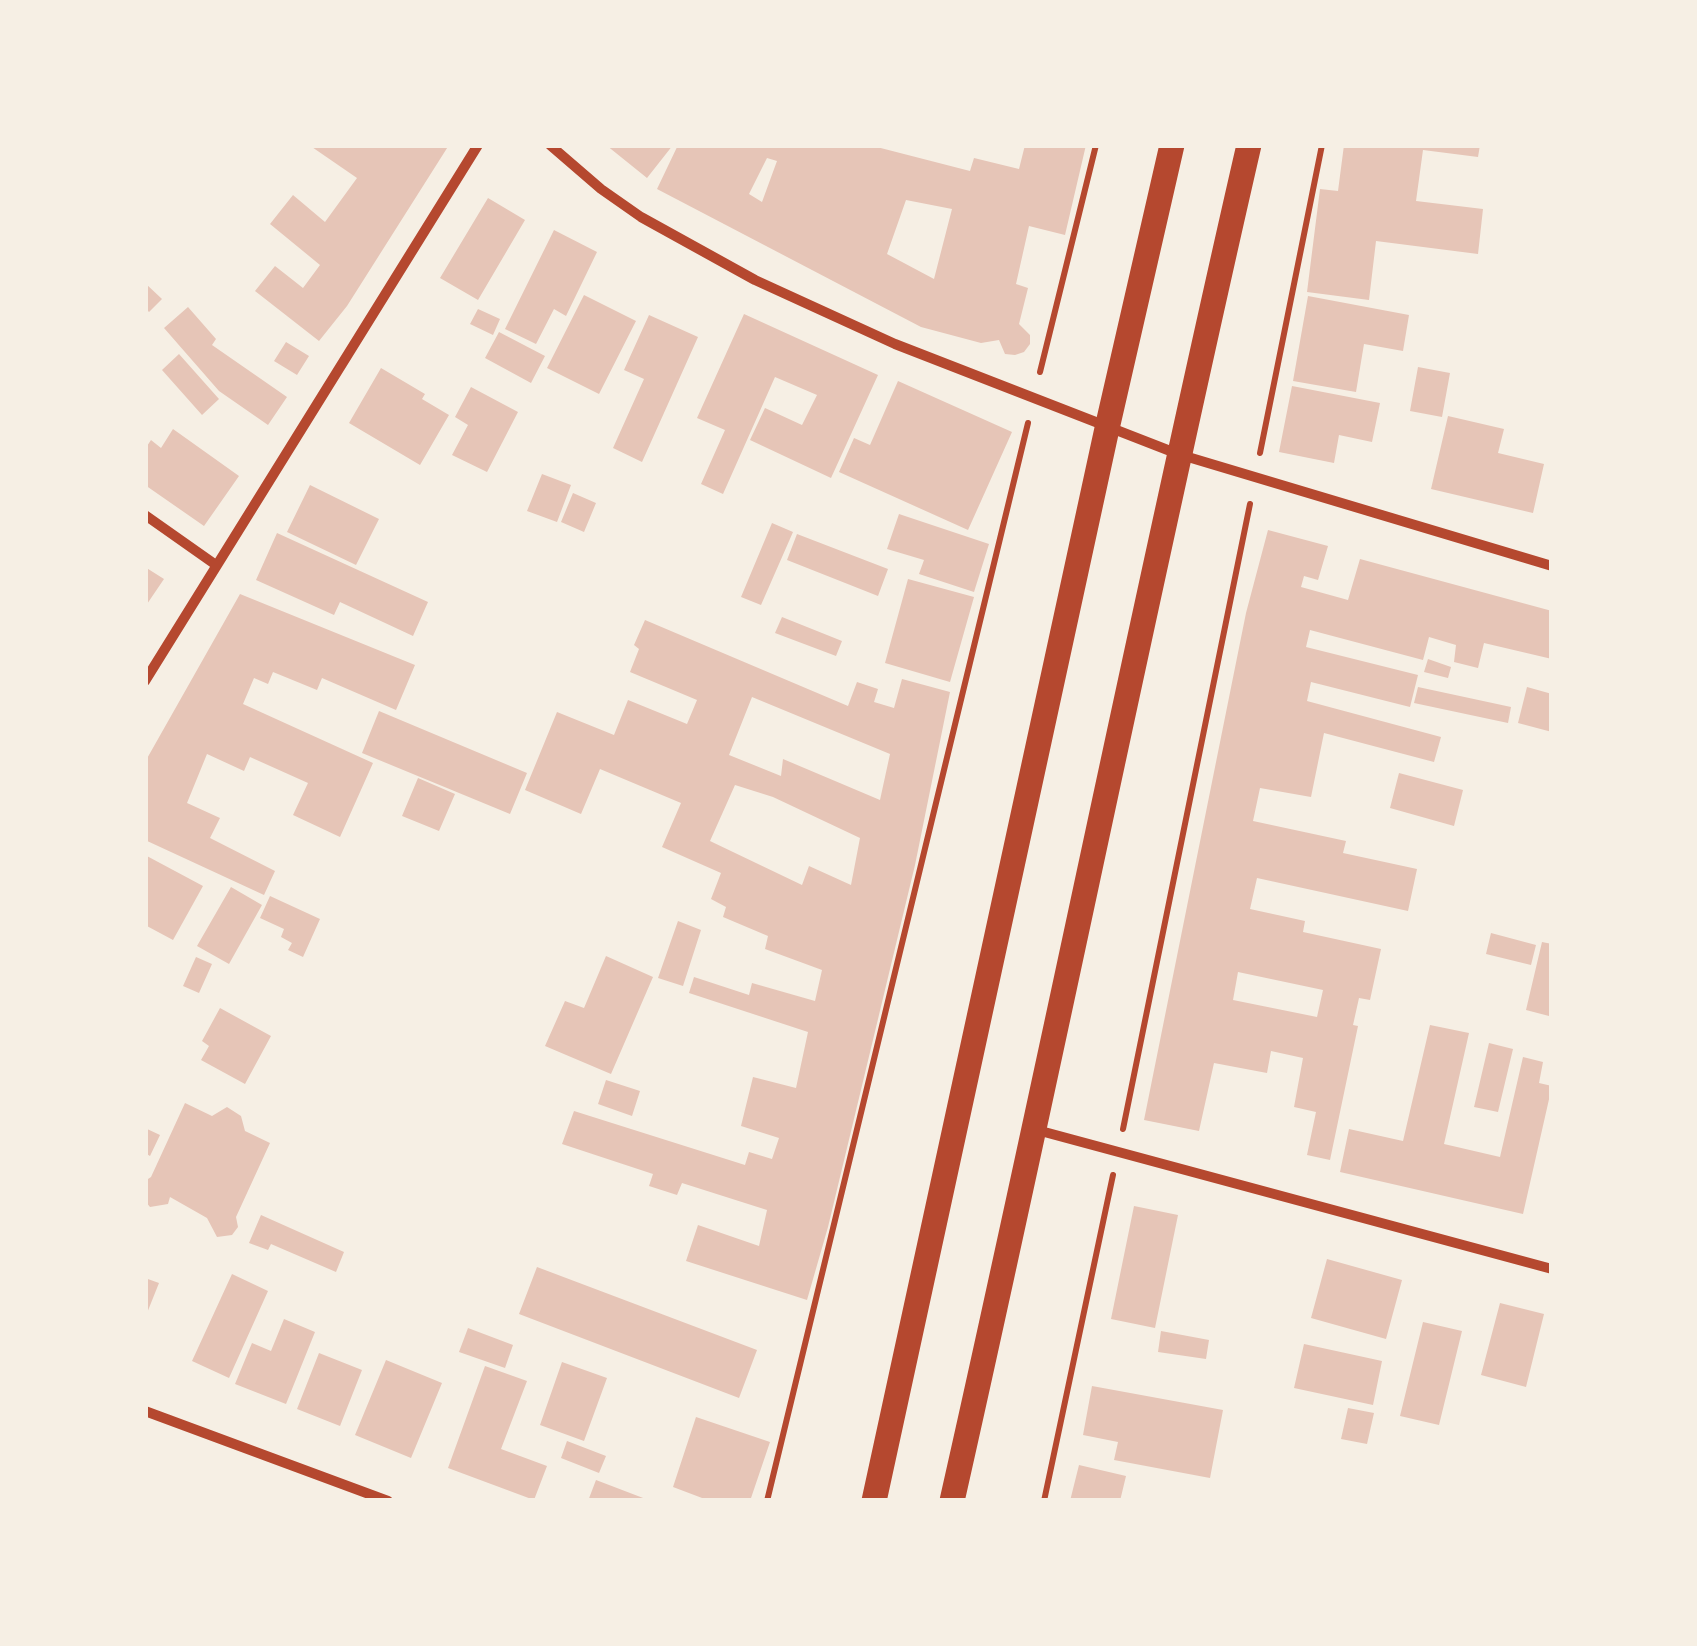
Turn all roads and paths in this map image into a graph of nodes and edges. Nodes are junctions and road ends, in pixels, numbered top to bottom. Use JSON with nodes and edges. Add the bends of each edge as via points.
{"nodes":[{"id":1,"x":478,"y":145,"type":"edge"},
{"id":2,"x":550,"y":145,"type":"edge"},
{"id":3,"x":1096,"y":145,"type":"edge"},
{"id":4,"x":1172,"y":145,"type":"edge"},
{"id":5,"x":1249,"y":145,"type":"edge"},
{"id":6,"x":1322,"y":145,"type":"edge"},
{"id":7,"x":1033,"y":400,"type":"junction"},
{"id":8,"x":1108,"y":424,"type":"junction"},
{"id":9,"x":1178,"y":454,"type":"junction"},
{"id":10,"x":1256,"y":477,"type":"junction"},
{"id":11,"x":145,"y":515,"type":"edge"},
{"id":12,"x":216,"y":565,"type":"junction"},
{"id":13,"x":1552,"y":566,"type":"edge"},
{"id":14,"x":145,"y":682,"type":"edge"},
{"id":15,"x":1036,"y":1130,"type":"junction"},
{"id":16,"x":1118,"y":1152,"type":"junction"},
{"id":17,"x":1552,"y":1269,"type":"edge"},
{"id":18,"x":145,"y":1411,"type":"edge"},
{"id":19,"x":388,"y":1501,"type":"edge"},
{"id":20,"x":767,"y":1501,"type":"edge"},
{"id":21,"x":874,"y":1501,"type":"edge"},
{"id":22,"x":952,"y":1501,"type":"edge"},
{"id":23,"x":1044,"y":1501,"type":"edge"}],
"edges":[{"from":1,"to":12,"type":"street"},
{"from":2,"to":7,"type":"street","via":[[641,217],[754,280]]},
{"from":3,"to":7,"type":"path"},
{"from":4,"to":8,"type":"main road"},
{"from":5,"to":9,"type":"main road"},
{"from":6,"to":10,"type":"path"},
{"from":7,"to":8,"type":"street"},
{"from":7,"to":20,"type":"path"},
{"from":8,"to":9,"type":"street"},
{"from":8,"to":21,"type":"main road"},
{"from":9,"to":10,"type":"street"},
{"from":9,"to":15,"type":"main road"},
{"from":10,"to":13,"type":"street"},
{"from":10,"to":16,"type":"path"},
{"from":11,"to":12,"type":"street"},
{"from":12,"to":14,"type":"street"},
{"from":15,"to":16,"type":"street"},
{"from":15,"to":22,"type":"main road"},
{"from":16,"to":17,"type":"street"},
{"from":16,"to":23,"type":"path"},
{"from":18,"to":19,"type":"street"}]}
